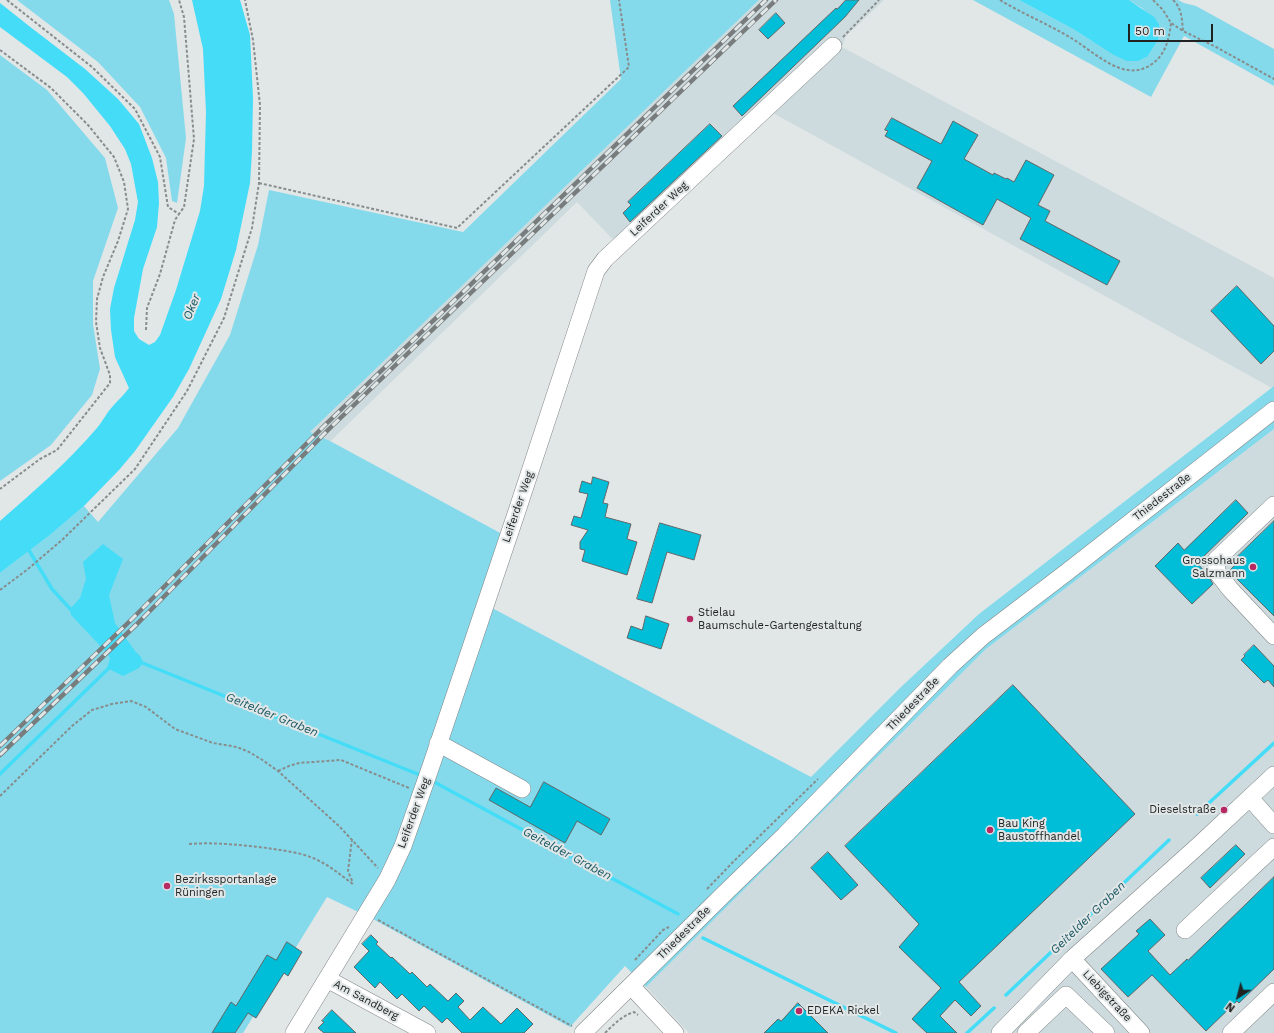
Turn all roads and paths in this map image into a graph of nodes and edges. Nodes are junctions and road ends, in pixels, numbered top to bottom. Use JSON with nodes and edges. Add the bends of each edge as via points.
{"nodes":[{"id":1,"x":7,"y":0,"type":"edge"},
{"id":2,"x":179,"y":0,"type":"edge"},
{"id":3,"x":245,"y":0,"type":"edge"},
{"id":4,"x":619,"y":0,"type":"edge"},
{"id":5,"x":879,"y":0,"type":"edge"},
{"id":6,"x":1000,"y":0,"type":"edge"},
{"id":7,"x":1153,"y":0,"type":"edge"},
{"id":8,"x":1173,"y":0,"type":"edge"},
{"id":9,"x":1172,"y":23,"type":"junction"},
{"id":10,"x":1183,"y":31,"type":"junction"},
{"id":11,"x":833,"y":46,"type":"joint"},
{"id":12,"x":0,"y":50,"type":"edge"},
{"id":13,"x":1274,"y":79,"type":"edge"},
{"id":14,"x":260,"y":183,"type":"junction"},
{"id":15,"x":179,"y":214,"type":"junction"},
{"id":16,"x":146,"y":330,"type":"dead end"},
{"id":17,"x":1274,"y":410,"type":"edge"},
{"id":18,"x":0,"y":489,"type":"edge"},
{"id":19,"x":1274,"y":505,"type":"edge"},
{"id":20,"x":0,"y":590,"type":"edge"},
{"id":21,"x":1274,"y":636,"type":"edge"},
{"id":22,"x":438,"y":743,"type":"junction"},
{"id":23,"x":278,"y":772,"type":"junction"},
{"id":24,"x":1274,"y":775,"type":"edge"},
{"id":25,"x":522,"y":789,"type":"dead end"},
{"id":26,"x":422,"y":793,"type":"junction"},
{"id":27,"x":0,"y":796,"type":"edge"},
{"id":28,"x":1250,"y":798,"type":"junction"},
{"id":29,"x":1274,"y":824,"type":"edge"},
{"id":30,"x":352,"y":839,"type":"junction"},
{"id":31,"x":188,"y":844,"type":"dead end"},
{"id":32,"x":1274,"y":847,"type":"edge"},
{"id":33,"x":387,"y":880,"type":"junction"},
{"id":34,"x":367,"y":914,"type":"junction"},
{"id":35,"x":1185,"y":930,"type":"dead end"},
{"id":36,"x":1072,"y":959,"type":"junction"},
{"id":37,"x":327,"y":979,"type":"junction"},
{"id":38,"x":1050,"y":980,"type":"junction"},
{"id":39,"x":631,"y":986,"type":"junction"},
{"id":40,"x":1274,"y":992,"type":"edge"},
{"id":41,"x":1066,"y":995,"type":"junction"},
{"id":42,"x":639,"y":1016,"type":"dead end"},
{"id":43,"x":578,"y":1030,"type":"edge"},
{"id":44,"x":294,"y":1033,"type":"edge"},
{"id":45,"x":427,"y":1033,"type":"edge"},
{"id":46,"x":605,"y":1033,"type":"edge"},
{"id":47,"x":675,"y":1033,"type":"edge"},
{"id":48,"x":1000,"y":1033,"type":"edge"},
{"id":49,"x":1026,"y":1033,"type":"edge"},
{"id":50,"x":1106,"y":1033,"type":"edge"},
{"id":51,"x":1141,"y":1033,"type":"edge"},
{"id":52,"x":1231,"y":1033,"type":"edge"}],
"edges":[{"from":1,"to":15,"type":"path","via":[[92,67],[135,109],[160,157],[168,206]]},
{"from":2,"to":15,"type":"path","via":[[184,16],[194,139],[184,207]]},
{"from":3,"to":14,"type":"path","via":[[253,40],[260,105]]},
{"from":4,"to":14,"type":"path","via":[[629,67],[457,228]]},
{"from":5,"to":11,"type":"path"},
{"from":6,"to":9,"type":"path","via":[[1071,38],[1108,62],[1134,71],[1141,70],[1161,55],[1168,41]]},
{"from":7,"to":9,"type":"path"},
{"from":8,"to":10,"type":"path","via":[[1179,8]]},
{"from":9,"to":10,"type":"path"},
{"from":10,"to":13,"type":"path"},
{"from":11,"to":22,"type":"street","name":"Leiferder Weg","via":[[596,270]]},
{"from":12,"to":18,"type":"path","via":[[51,88],[114,156],[124,182],[128,209],[97,299],[96,322],[100,348],[110,375],[110,383],[57,450],[40,459]]},
{"from":14,"to":20,"type":"path","via":[[252,228],[224,318],[187,391],[135,469],[62,540]]},
{"from":15,"to":16,"type":"path","via":[[147,308]]},
{"from":17,"to":39,"type":"street","name":"Thiedestraße","via":[[983,636]]},
{"from":19,"to":21,"type":"street","via":[[1216,560],[1217,572]]},
{"from":22,"to":25,"type":"street"},
{"from":22,"to":26,"type":"street","name":"Leiferder Weg"},
{"from":23,"to":26,"type":"path","via":[[299,763],[341,760]]},
{"from":23,"to":27,"type":"path","via":[[249,752],[175,729],[146,707],[131,701],[92,710]]},
{"from":23,"to":30,"type":"path"},
{"from":24,"to":28,"type":"street"},
{"from":26,"to":33,"type":"street","name":"Leiferder Weg","via":[[403,846]]},
{"from":28,"to":29,"type":"street"},
{"from":28,"to":36,"type":"street"},
{"from":30,"to":31,"type":"path","via":[[348,871],[353,884],[323,863],[287,851],[209,842]]},
{"from":30,"to":33,"type":"path"},
{"from":32,"to":35,"type":"street"},
{"from":33,"to":34,"type":"street","name":"Leiferder Weg"},
{"from":34,"to":37,"type":"street","name":"Leiferder Weg"},
{"from":34,"to":43,"type":"path"},
{"from":36,"to":38,"type":"street"},
{"from":36,"to":51,"type":"street","name":"Liebigstraße"},
{"from":37,"to":44,"type":"street","name":"Leiferder Weg"},
{"from":37,"to":45,"type":"street","name":"Am Sandberg"},
{"from":38,"to":41,"type":"street"},
{"from":38,"to":48,"type":"street"},
{"from":39,"to":43,"type":"street","name":"Thiedestraße"},
{"from":39,"to":47,"type":"street"},
{"from":40,"to":52,"type":"street"},
{"from":41,"to":49,"type":"street"},
{"from":41,"to":50,"type":"street"},
{"from":42,"to":46,"type":"path","via":[[634,1012],[627,1014]]}]}
